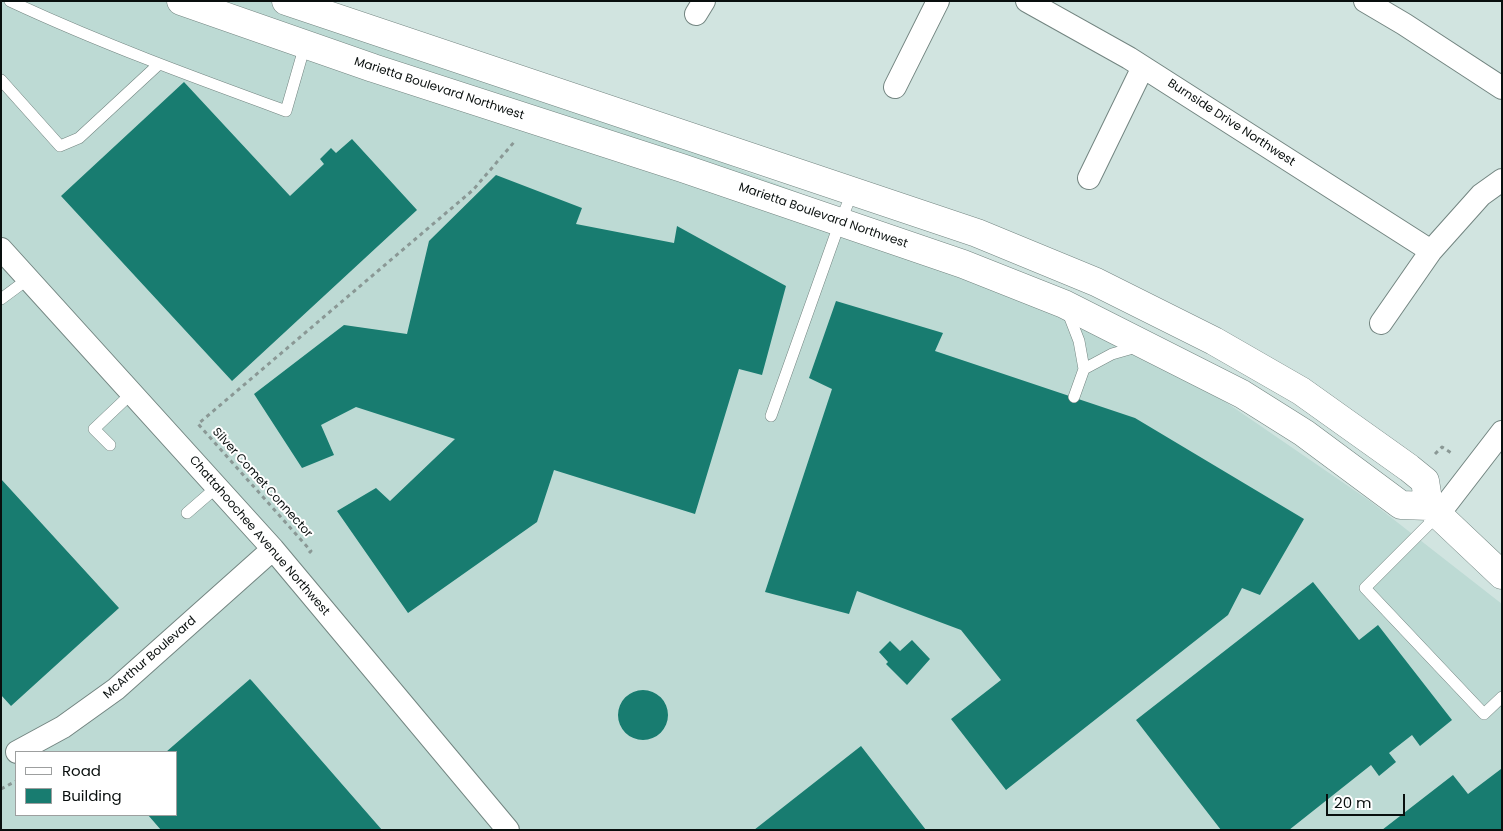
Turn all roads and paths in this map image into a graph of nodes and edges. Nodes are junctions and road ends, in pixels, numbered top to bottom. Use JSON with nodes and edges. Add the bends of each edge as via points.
{"nodes":[{"id":1,"x":10,"y":1,"type":"edge"},
{"id":2,"x":181,"y":1,"type":"edge"},
{"id":3,"x":286,"y":1,"type":"edge"},
{"id":4,"x":938,"y":1,"type":"edge"},
{"id":5,"x":1027,"y":1,"type":"edge"},
{"id":6,"x":1366,"y":1,"type":"edge"},
{"id":7,"x":305,"y":44,"type":"junction"},
{"id":8,"x":159,"y":64,"type":"junction"},
{"id":9,"x":1144,"y":68,"type":"junction"},
{"id":10,"x":1,"y":80,"type":"edge"},
{"id":11,"x":895,"y":87,"type":"dead end"},
{"id":12,"x":1502,"y":88,"type":"edge"},
{"id":13,"x":519,"y":137,"type":"dead end"},
{"id":14,"x":1089,"y":178,"type":"dead end"},
{"id":15,"x":1502,"y":180,"type":"edge"},
{"id":16,"x":853,"y":192,"type":"junction"},
{"id":17,"x":840,"y":222,"type":"junction"},
{"id":18,"x":1,"y":250,"type":"edge"},
{"id":19,"x":1431,"y":251,"type":"junction"},
{"id":20,"x":28,"y":279,"type":"junction"},
{"id":21,"x":1,"y":299,"type":"edge"},
{"id":22,"x":1064,"y":304,"type":"junction"},
{"id":23,"x":1381,"y":323,"type":"dead end"},
{"id":24,"x":1146,"y":344,"type":"junction"},
{"id":25,"x":1084,"y":369,"type":"junction"},
{"id":26,"x":132,"y":393,"type":"junction"},
{"id":27,"x":1074,"y":397,"type":"dead end"},
{"id":28,"x":771,"y":416,"type":"dead end"},
{"id":29,"x":1502,"y":432,"type":"edge"},
{"id":30,"x":110,"y":446,"type":"dead end"},
{"id":31,"x":1449,"y":452,"type":"dead end"},
{"id":32,"x":1436,"y":454,"type":"dead end"},
{"id":33,"x":217,"y":488,"type":"junction"},
{"id":34,"x":1434,"y":510,"type":"junction"},
{"id":35,"x":187,"y":513,"type":"dead end"},
{"id":36,"x":273,"y":549,"type":"junction"},
{"id":37,"x":290,"y":569,"type":"junction"},
{"id":38,"x":1502,"y":576,"type":"edge"},
{"id":39,"x":1502,"y":697,"type":"edge"},
{"id":40,"x":28,"y":750,"type":"edge"},
{"id":41,"x":15,"y":755,"type":"edge"},
{"id":42,"x":1,"y":761,"type":"edge"},
{"id":43,"x":15,"y":782,"type":"edge"},
{"id":44,"x":1,"y":789,"type":"edge"},
{"id":45,"x":508,"y":830,"type":"edge"}],
"edges":[{"from":1,"to":8,"type":"lane","via":[[66,28]]},
{"from":2,"to":7,"type":"main road","name":"Marietta Boulevard Northwest"},
{"from":3,"to":16,"type":"main road"},
{"from":4,"to":11,"type":"street"},
{"from":5,"to":9,"type":"street","name":"Burnside Drive Northwest"},
{"from":6,"to":12,"type":"street"},
{"from":7,"to":8,"type":"lane","via":[[286,111]]},
{"from":7,"to":17,"type":"main road","name":"Marietta Boulevard Northwest"},
{"from":8,"to":10,"type":"lane","via":[[79,138],[60,146]]},
{"from":9,"to":14,"type":"street"},
{"from":9,"to":19,"type":"street","name":"Burnside Drive Northwest"},
{"from":13,"to":37,"type":"path","name":"Silver Comet Connector","via":[[473,190],[198,424],[311,551]]},
{"from":15,"to":19,"type":"street","via":[[1481,195]]},
{"from":16,"to":17,"type":"lane"},
{"from":16,"to":34,"type":"main road","via":[[977,233],[1096,282],[1214,341],[1300,391],[1409,468],[1425,481]]},
{"from":17,"to":22,"type":"main road","name":"Marietta Boulevard Northwest","via":[[963,264]]},
{"from":17,"to":28,"type":"lane"},
{"from":18,"to":20,"type":"street","name":"Chattahoochee Avenue Northwest"},
{"from":19,"to":23,"type":"street"},
{"from":20,"to":21,"type":"lane"},
{"from":20,"to":26,"type":"street","name":"Chattahoochee Avenue Northwest"},
{"from":22,"to":24,"type":"main road","name":"Marietta Boulevard Northwest"},
{"from":22,"to":25,"type":"lane","via":[[1080,341]]},
{"from":24,"to":25,"type":"lane","via":[[1112,354]]},
{"from":24,"to":34,"type":"main road","name":"Marietta Boulevard Northwest","via":[[1274,414],[1402,505]]},
{"from":25,"to":27,"type":"lane"},
{"from":26,"to":30,"type":"lane","via":[[94,429]]},
{"from":26,"to":33,"type":"street","name":"Chattahoochee Avenue Northwest"},
{"from":29,"to":34,"type":"street"},
{"from":31,"to":32,"type":"path","via":[[1442,447]]},
{"from":33,"to":35,"type":"lane"},
{"from":33,"to":36,"type":"street","name":"Chattahoochee Avenue Northwest"},
{"from":34,"to":38,"type":"main road"},
{"from":34,"to":39,"type":"lane","via":[[1365,588],[1484,714]]},
{"from":36,"to":37,"type":"street","name":"Chattahoochee Avenue Northwest"},
{"from":36,"to":40,"type":"street","name":"McArthur Boulevard","via":[[116,690]]},
{"from":37,"to":45,"type":"street","name":"Chattahoochee Avenue Northwest"},
{"from":41,"to":42,"type":"street","name":"McArthur Boulevard"},
{"from":43,"to":44,"type":"path"}]}
